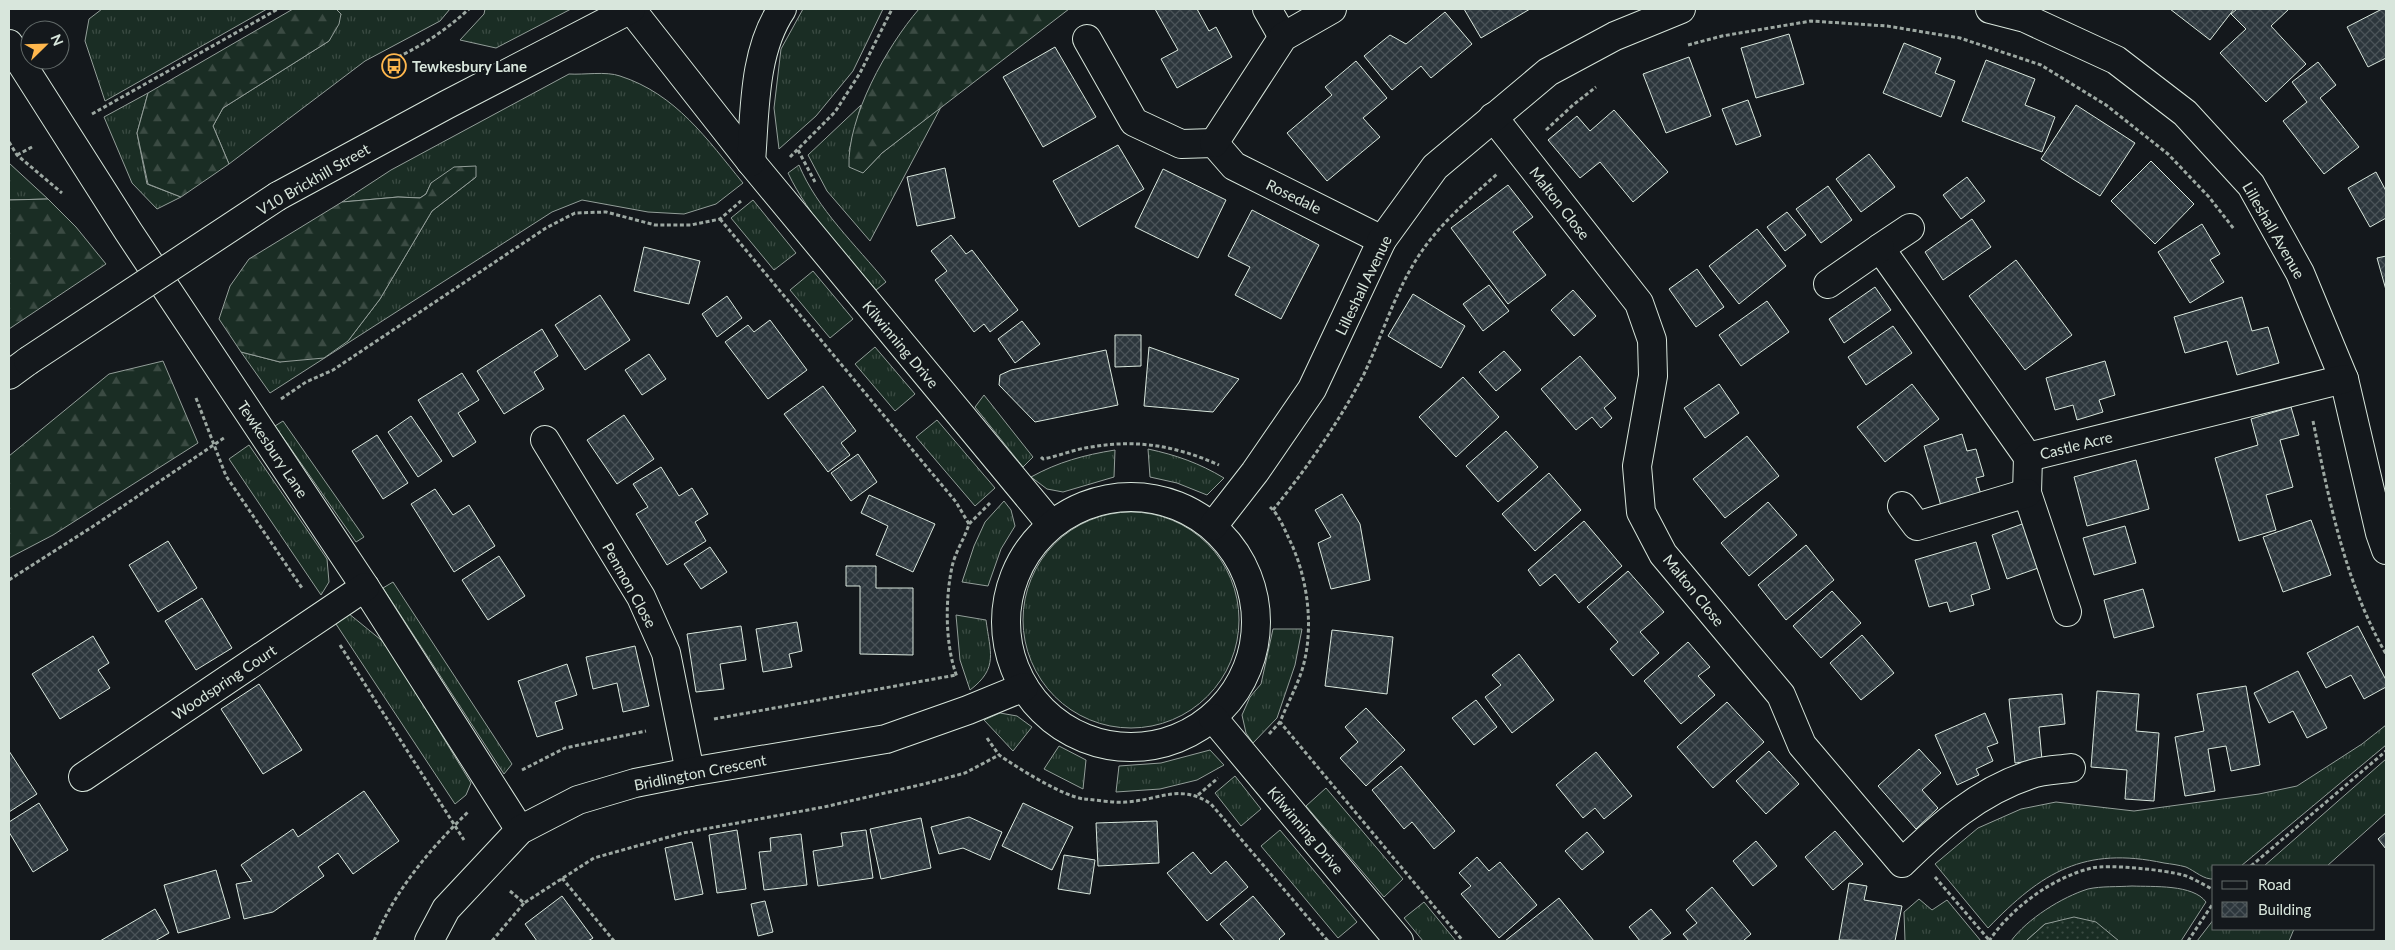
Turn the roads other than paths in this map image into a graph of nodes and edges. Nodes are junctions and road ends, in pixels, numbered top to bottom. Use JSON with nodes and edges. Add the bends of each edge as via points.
{"nodes":[{"id":1,"x":631,"y":9,"type":"edge"},
{"id":2,"x":782,"y":9,"type":"edge"},
{"id":3,"x":1267,"y":9,"type":"edge"},
{"id":4,"x":1332,"y":9,"type":"edge"},
{"id":5,"x":1990,"y":9,"type":"edge"},
{"id":6,"x":1668,"y":11,"type":"edge"},
{"id":7,"x":2027,"y":14,"type":"edge"},
{"id":8,"x":1283,"y":37,"type":"junction"},
{"id":9,"x":1087,"y":39,"type":"dead end"},
{"id":10,"x":9,"y":44,"type":"edge"},
{"id":11,"x":1493,"y":117,"type":"junction"},
{"id":12,"x":1214,"y":144,"type":"junction"},
{"id":13,"x":751,"y":162,"type":"junction"},
{"id":14,"x":1910,"y":228,"type":"dead end"},
{"id":15,"x":1382,"y":240,"type":"junction"},
{"id":16,"x":1880,"y":248,"type":"junction"},
{"id":17,"x":1828,"y":284,"type":"dead end"},
{"id":18,"x":19,"y":368,"type":"edge"},
{"id":19,"x":2344,"y":379,"type":"junction"},
{"id":20,"x":544,"y":440,"type":"dead end"},
{"id":21,"x":2028,"y":457,"type":"junction"},
{"id":22,"x":2027,"y":493,"type":"junction"},
{"id":23,"x":1902,"y":506,"type":"dead end"},
{"id":24,"x":1051,"y":524,"type":"junction"},
{"id":25,"x":1213,"y":526,"type":"junction"},
{"id":26,"x":2384,"y":538,"type":"edge"},
{"id":27,"x":365,"y":587,"type":"junction"},
{"id":28,"x":2066,"y":612,"type":"dead end"},
{"id":29,"x":1024,"y":687,"type":"junction"},
{"id":30,"x":1213,"y":718,"type":"junction"},
{"id":31,"x":2071,"y":768,"type":"dead end"},
{"id":32,"x":690,"y":772,"type":"junction"},
{"id":33,"x":83,"y":777,"type":"dead end"},
{"id":34,"x":520,"y":830,"type":"junction"},
{"id":35,"x":428,"y":941,"type":"edge"},
{"id":36,"x":1399,"y":941,"type":"edge"}],
"edges":[{"from":1,"to":13,"type":"street","name":"Kilwinning Drive"},
{"from":1,"to":18,"type":"street","name":"V10 Brickhill Street","bridge":true,"via":[[278,196]]},
{"from":2,"to":13,"type":"street","via":[[766,42],[757,89]]},
{"from":3,"to":8,"type":"street"},
{"from":4,"to":8,"type":"street"},
{"from":5,"to":7,"type":"street","name":"Lilleshall Avenue"},
{"from":6,"to":11,"type":"street","name":"Lilleshall Avenue","via":[[1548,72]]},
{"from":7,"to":19,"type":"street","name":"Lilleshall Avenue","via":[[2116,60],[2185,114],[2251,185],[2300,272]]},
{"from":8,"to":12,"type":"street"},
{"from":9,"to":12,"type":"street","via":[[1134,122],[1181,144]]},
{"from":10,"to":27,"type":"street","name":"Tewkesbury Lane","via":[[128,231]]},
{"from":11,"to":15,"type":"street","name":"Lilleshall Avenue","via":[[1435,167]]},
{"from":11,"to":31,"type":"street","name":"Malton Close","via":[[1639,304],[1652,340],[1653,376],[1637,466],[1641,512],[1663,554],[1781,695],[1802,745],[1908,857],[1947,820],[1989,791],[2031,774]]},
{"from":12,"to":15,"type":"street","name":"Rosedale","via":[[1234,166]]},
{"from":13,"to":24,"type":"street","name":"Kilwinning Drive"},
{"from":14,"to":16,"type":"street"},
{"from":15,"to":25,"type":"street","name":"Lilleshall Avenue","via":[[1312,389],[1251,478]]},
{"from":16,"to":17,"type":"street"},
{"from":16,"to":21,"type":"street","name":"Castle Acre"},
{"from":19,"to":21,"type":"street","name":"Castle Acre"},
{"from":19,"to":26,"type":"street","name":"Lilleshall Avenue"},
{"from":20,"to":32,"type":"street","name":"Penmon Close","via":[[641,597],[666,653]]},
{"from":21,"to":22,"type":"street"},
{"from":22,"to":23,"type":"street","via":[[1917,526]]},
{"from":22,"to":28,"type":"street"},
{"from":24,"to":25,"type":"street","via":[[1089,503],[1132,496],[1175,504]]},
{"from":24,"to":29,"type":"street","via":[[1027,550],[1011,583],[1005,618],[1010,654]]},
{"from":25,"to":30,"type":"street","via":[[1240,560],[1256,600],[1256,644],[1240,684]]},
{"from":27,"to":33,"type":"street","name":"Woodspring Court"},
{"from":27,"to":34,"type":"street","name":"Tewkesbury Lane"},
{"from":29,"to":30,"type":"street","via":[[1052,720],[1090,741],[1133,748],[1167,742]]},
{"from":29,"to":32,"type":"street","name":"Bridlington Crescent","via":[[886,739]]},
{"from":30,"to":36,"type":"street","name":"Kilwinning Drive"},
{"from":32,"to":34,"type":"street","name":"Bridlington Crescent","via":[[635,783],[578,800]]},
{"from":34,"to":35,"type":"street","name":"Bridlington Crescent","via":[[446,909]]}]}
